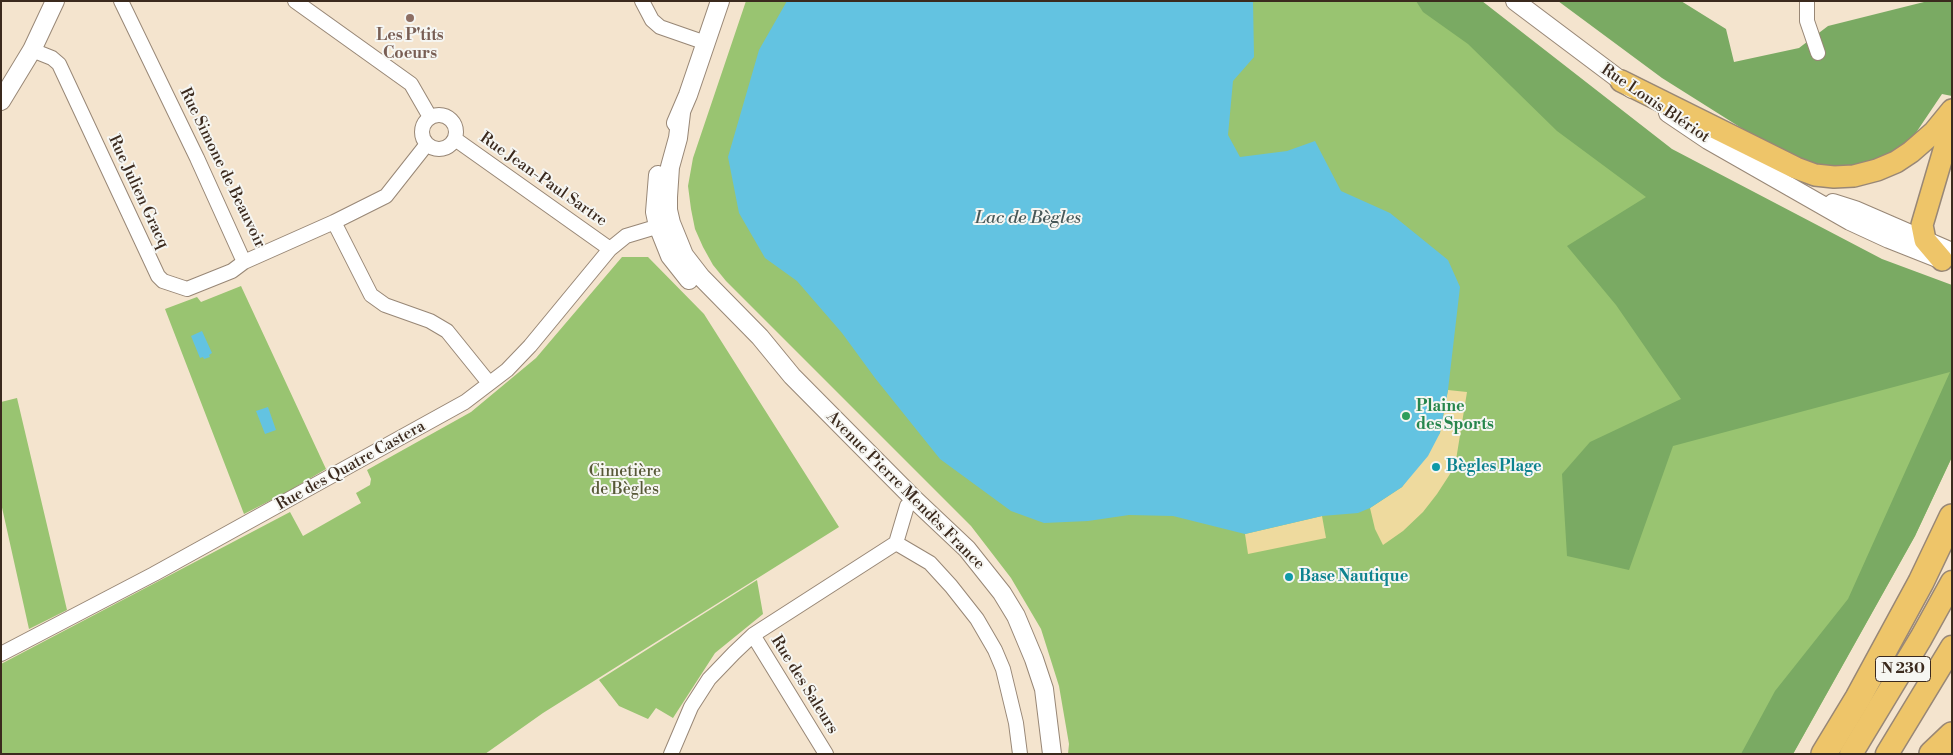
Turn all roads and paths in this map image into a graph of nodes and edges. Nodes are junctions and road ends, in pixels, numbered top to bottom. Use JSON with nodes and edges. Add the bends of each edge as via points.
{"nodes":[{"id":1,"x":55,"y":1,"type":"edge"},
{"id":2,"x":121,"y":1,"type":"edge"},
{"id":3,"x":295,"y":1,"type":"edge"},
{"id":4,"x":642,"y":1,"type":"edge"},
{"id":5,"x":720,"y":1,"type":"edge"},
{"id":6,"x":1514,"y":1,"type":"edge"},
{"id":7,"x":1807,"y":1,"type":"edge"},
{"id":8,"x":706,"y":43,"type":"junction"},
{"id":9,"x":32,"y":50,"type":"junction"},
{"id":10,"x":1818,"y":53,"type":"dead end"},
{"id":11,"x":1620,"y":81,"type":"junction"},
{"id":12,"x":1,"y":101,"type":"edge"},
{"id":13,"x":1952,"y":110,"type":"edge"},
{"id":14,"x":430,"y":117,"type":"junction"},
{"id":15,"x":1952,"y":123,"type":"edge"},
{"id":16,"x":455,"y":139,"type":"junction"},
{"id":17,"x":427,"y":144,"type":"junction"},
{"id":18,"x":1804,"y":194,"type":"junction"},
{"id":19,"x":334,"y":222,"type":"junction"},
{"id":20,"x":665,"y":225,"type":"junction"},
{"id":21,"x":1925,"y":240,"type":"junction"},
{"id":22,"x":610,"y":249,"type":"junction"},
{"id":23,"x":1948,"y":258,"type":"edge"},
{"id":24,"x":244,"y":262,"type":"junction"},
{"id":25,"x":489,"y":384,"type":"junction"},
{"id":26,"x":914,"y":500,"type":"junction"},
{"id":27,"x":1952,"y":517,"type":"edge"},
{"id":28,"x":896,"y":543,"type":"junction"},
{"id":29,"x":1952,"y":582,"type":"edge"},
{"id":30,"x":753,"y":635,"type":"junction"},
{"id":31,"x":1952,"y":647,"type":"edge"},
{"id":32,"x":1,"y":654,"type":"edge"},
{"id":33,"x":1952,"y":735,"type":"edge"},
{"id":34,"x":671,"y":754,"type":"edge"},
{"id":35,"x":826,"y":754,"type":"edge"},
{"id":36,"x":1020,"y":754,"type":"edge"},
{"id":37,"x":1052,"y":754,"type":"edge"},
{"id":38,"x":1824,"y":754,"type":"edge"},
{"id":39,"x":1850,"y":754,"type":"edge"},
{"id":40,"x":1887,"y":754,"type":"edge"},
{"id":41,"x":1932,"y":754,"type":"edge"}],
"edges":[{"from":1,"to":9,"type":"street"},
{"from":2,"to":24,"type":"street","name":"Rue Simone de Beauvoir"},
{"from":3,"to":14,"type":"street","via":[[411,84]]},
{"from":4,"to":8,"type":"street","via":[[652,20],[660,27]]},
{"from":5,"to":8,"type":"street"},
{"from":6,"to":11,"type":"street","name":"Rue Louis Blériot"},
{"from":7,"to":10,"type":"street","via":[[1807,21]]},
{"from":8,"to":20,"type":"street","via":[[681,113],[669,135],[658,176],[655,212]]},
{"from":9,"to":12,"type":"street"},
{"from":9,"to":24,"type":"street","name":"Rue Julien Gracq","via":[[59,64],[158,276],[163,281],[187,289],[232,271]]},
{"from":11,"to":13,"type":"main road","via":[[1796,168],[1834,177],[1854,176],[1896,162],[1934,132]]},
{"from":11,"to":18,"type":"street","name":"Rue Louis Blériot","via":[[1708,140]]},
{"from":14,"to":16,"type":"street","via":[[440,115],[451,119],[456,129]]},
{"from":14,"to":17,"type":"street","via":[[422,130]]},
{"from":15,"to":21,"type":"main road","via":[[1922,225]]},
{"from":16,"to":17,"type":"street","via":[[442,149]]},
{"from":16,"to":22,"type":"street","name":"Rue Jean-Paul Sartre"},
{"from":17,"to":19,"type":"street","name":"Rue Simone de Beauvoir","via":[[386,196]]},
{"from":18,"to":21,"type":"street","name":"Rue Louis Blériot","via":[[1855,210]]},
{"from":18,"to":23,"type":"street","name":"Rue Louis Blériot","via":[[1850,221],[1890,239]]},
{"from":19,"to":24,"type":"street","name":"Rue Simone de Beauvoir"},
{"from":19,"to":25,"type":"street","via":[[371,295],[385,305],[430,321],[447,331]]},
{"from":20,"to":22,"type":"street","name":"Rue des Quatre Castera","via":[[626,236]]},
{"from":20,"to":26,"type":"street","name":"Avenue Pierre Mendès France","via":[[670,256],[677,267],[753,343],[792,376]]},
{"from":21,"to":23,"type":"main road"},
{"from":22,"to":25,"type":"street","name":"Rue des Quatre Castera","via":[[530,346]]},
{"from":25,"to":32,"type":"street","name":"Rue des Quatre Castera","via":[[465,402],[316,486]]},
{"from":26,"to":28,"type":"street","via":[[907,506]]},
{"from":26,"to":37,"type":"street","name":"Avenue Pierre Mendès France","via":[[967,549],[1016,616],[1044,689]]},
{"from":27,"to":38,"type":"highway","via":[[1921,582]]},
{"from":28,"to":30,"type":"street"},
{"from":28,"to":36,"type":"street","via":[[930,563],[952,586],[995,650],[1016,723]]},
{"from":29,"to":39,"type":"highway","number":"N 230"},
{"from":30,"to":34,"type":"street","via":[[709,679],[692,707]]},
{"from":30,"to":35,"type":"street","name":"Rue des Saleurs"},
{"from":31,"to":40,"type":"highway","number":"N 230"},
{"from":33,"to":41,"type":"highway"}]}
